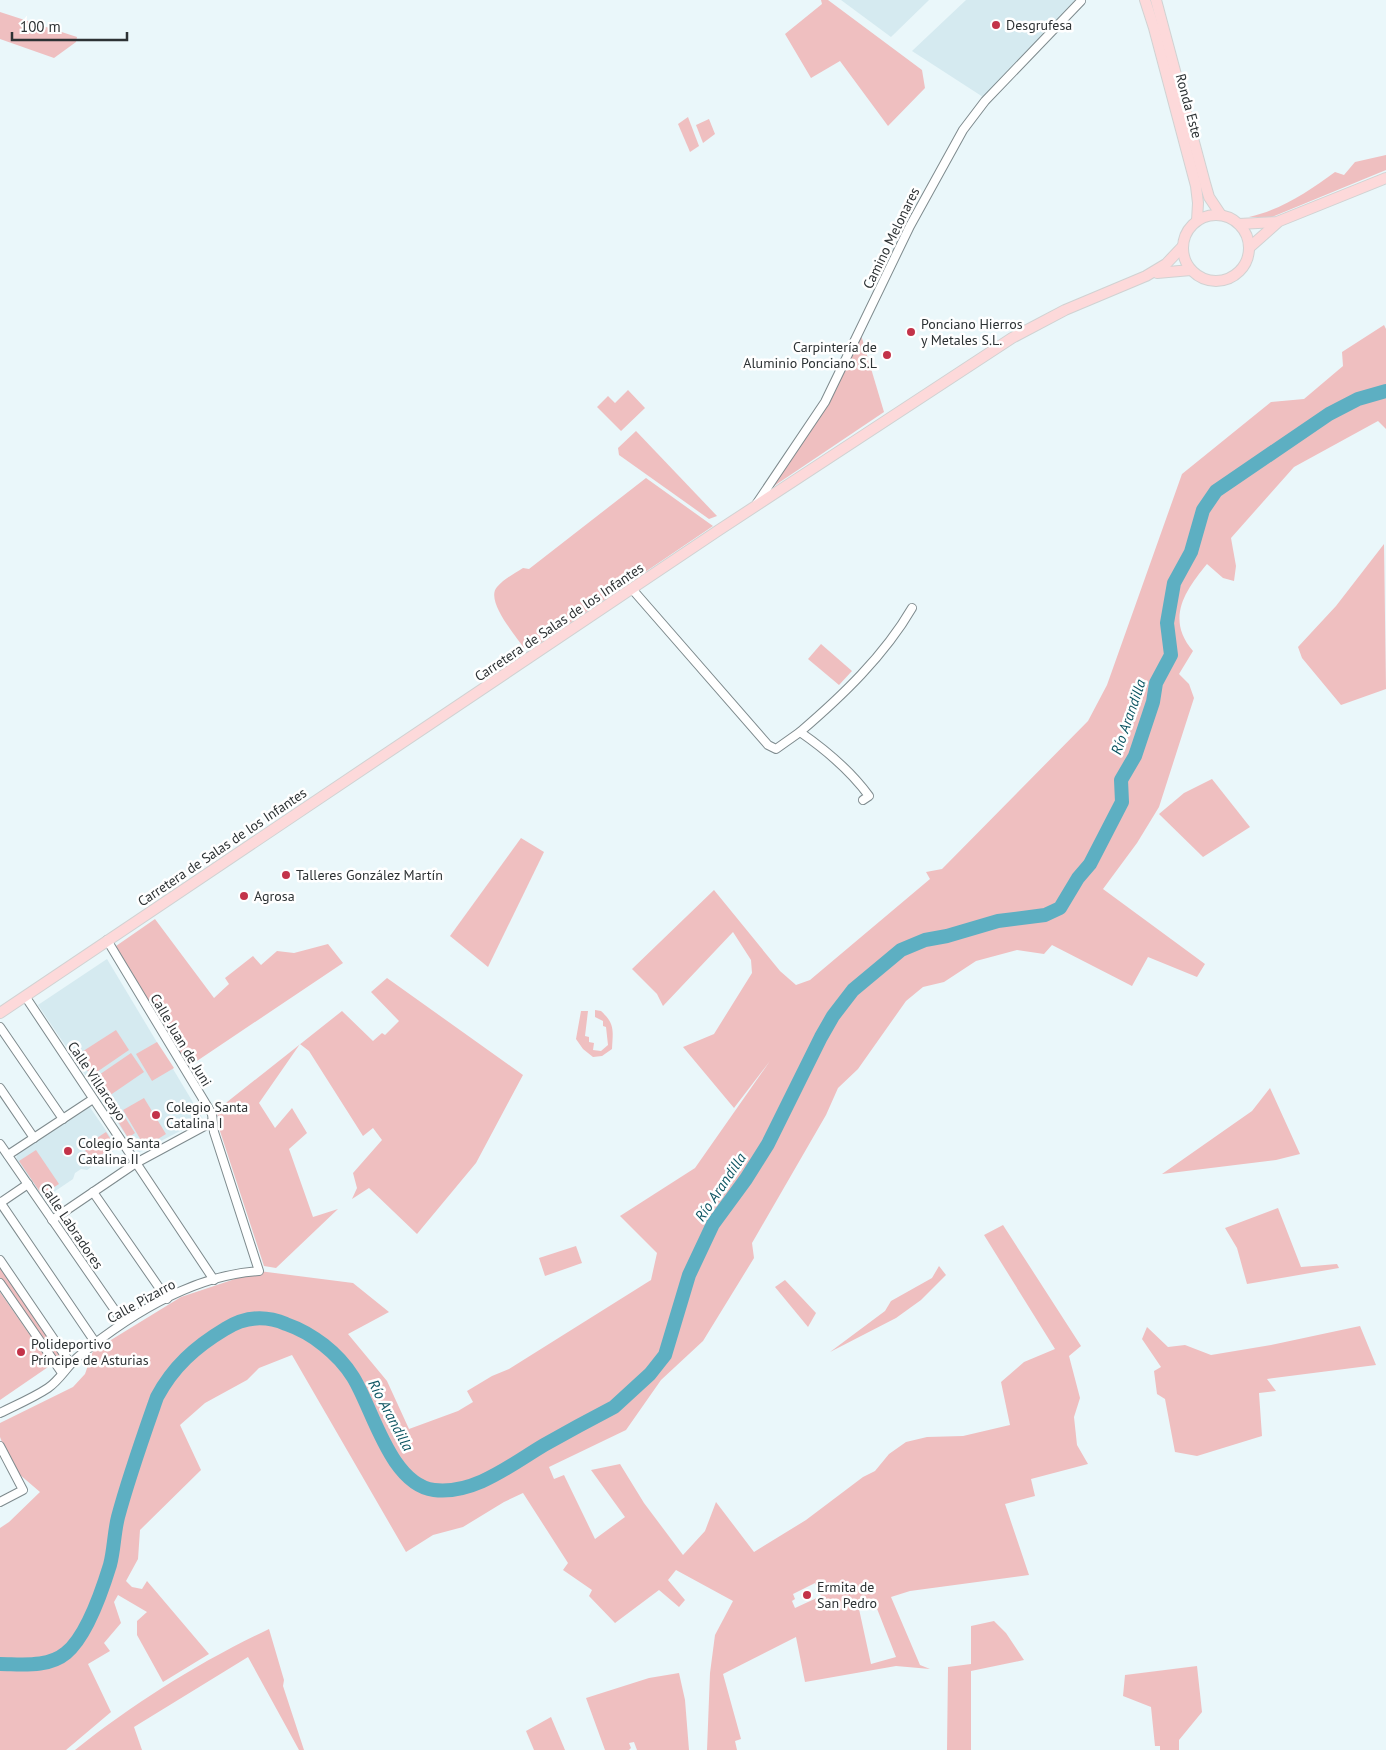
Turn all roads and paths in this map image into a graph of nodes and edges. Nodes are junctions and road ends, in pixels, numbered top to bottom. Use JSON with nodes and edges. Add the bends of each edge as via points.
{"nodes":[{"id":1,"x":1082,"y":0,"type":"edge"},
{"id":2,"x":1144,"y":0,"type":"edge"},
{"id":3,"x":1156,"y":0,"type":"edge"},
{"id":4,"x":1386,"y":178,"type":"edge"},
{"id":5,"x":1221,"y":215,"type":"junction"},
{"id":6,"x":1197,"y":221,"type":"junction"},
{"id":7,"x":1277,"y":222,"type":"junction"},
{"id":8,"x":1240,"y":224,"type":"junction"},
{"id":9,"x":1183,"y":246,"type":"junction"},
{"id":10,"x":1250,"y":247,"type":"junction"},
{"id":11,"x":1191,"y":270,"type":"junction"},
{"id":12,"x":1146,"y":276,"type":"junction"},
{"id":13,"x":753,"y":509,"type":"junction"},
{"id":14,"x":632,"y":590,"type":"junction"},
{"id":15,"x":912,"y":608,"type":"dead end"},
{"id":16,"x":800,"y":732,"type":"junction"},
{"id":17,"x":863,"y":800,"type":"dead end"},
{"id":18,"x":107,"y":940,"type":"junction"},
{"id":19,"x":25,"y":996,"type":"junction"},
{"id":20,"x":0,"y":1013,"type":"edge"},
{"id":21,"x":0,"y":1027,"type":"edge"},
{"id":22,"x":0,"y":1088,"type":"edge"},
{"id":23,"x":93,"y":1099,"type":"junction"},
{"id":24,"x":63,"y":1119,"type":"junction"},
{"id":25,"x":212,"y":1122,"type":"junction"},
{"id":26,"x":34,"y":1138,"type":"junction"},
{"id":27,"x":0,"y":1144,"type":"edge"},
{"id":28,"x":8,"y":1155,"type":"junction"},
{"id":29,"x":136,"y":1163,"type":"junction"},
{"id":30,"x":28,"y":1184,"type":"junction"},
{"id":31,"x":94,"y":1192,"type":"junction"},
{"id":32,"x":0,"y":1203,"type":"edge"},
{"id":33,"x":52,"y":1220,"type":"junction"},
{"id":34,"x":0,"y":1260,"type":"edge"},
{"id":35,"x":259,"y":1271,"type":"joint"},
{"id":36,"x":214,"y":1280,"type":"junction"},
{"id":37,"x":0,"y":1283,"type":"edge"},
{"id":38,"x":167,"y":1299,"type":"junction"},
{"id":39,"x":123,"y":1322,"type":"junction"},
{"id":40,"x":95,"y":1342,"type":"junction"},
{"id":41,"x":70,"y":1363,"type":"junction"},
{"id":42,"x":62,"y":1373,"type":"junction"},
{"id":43,"x":0,"y":1413,"type":"edge"},
{"id":44,"x":0,"y":1446,"type":"edge"},
{"id":45,"x":0,"y":1502,"type":"edge"}],
"edges":[{"from":1,"to":13,"type":"street","name":"Camino Melonares","via":[[985,101],[963,130],[910,226],[825,402]]},
{"from":2,"to":6,"type":"main road","name":"Ronda Este","via":[[1196,186]]},
{"from":3,"to":5,"type":"main road","name":"Ronda Este","via":[[1207,190]]},
{"from":4,"to":7,"type":"main road"},
{"from":5,"to":6,"type":"main road"},
{"from":5,"to":8,"type":"main road"},
{"from":6,"to":9,"type":"main road","via":[[1190,228]]},
{"from":7,"to":8,"type":"main road"},
{"from":7,"to":10,"type":"main road"},
{"from":8,"to":10,"type":"main road"},
{"from":9,"to":11,"type":"main road","via":[[1184,259]]},
{"from":9,"to":12,"type":"main road","name":"Carretera de Salas de los Infantes","via":[[1166,264]]},
{"from":10,"to":11,"type":"main road","via":[[1246,265],[1224,281],[1206,280]]},
{"from":11,"to":12,"type":"main road","name":"Carretera de Salas de los Infantes","via":[[1170,270]]},
{"from":12,"to":13,"type":"main road","name":"Carretera de Salas de los Infantes","via":[[1065,310],[1012,338]]},
{"from":13,"to":14,"type":"main road","name":"Carretera de Salas de los Infantes"},
{"from":14,"to":16,"type":"street","via":[[768,745],[776,749]]},
{"from":14,"to":18,"type":"main road","name":"Carretera de Salas de los Infantes"},
{"from":15,"to":16,"type":"street","via":[[892,640],[830,706]]},
{"from":16,"to":17,"type":"street","via":[[824,748],[858,780],[869,796]]},
{"from":18,"to":19,"type":"main road","name":"Carretera de Salas de los Infantes"},
{"from":18,"to":25,"type":"street","name":"Calle Juan de Juni","via":[[212,1114]]},
{"from":19,"to":20,"type":"main road","name":"Carretera de Salas de los Infantes"},
{"from":19,"to":23,"type":"street","name":"Calle Villarcayo"},
{"from":21,"to":24,"type":"street"},
{"from":22,"to":26,"type":"street"},
{"from":23,"to":24,"type":"street"},
{"from":23,"to":29,"type":"street","name":"Calle Villarcayo"},
{"from":24,"to":26,"type":"street"},
{"from":25,"to":29,"type":"street"},
{"from":25,"to":35,"type":"street","name":"Calle Juan de Juni"},
{"from":26,"to":28,"type":"street"},
{"from":27,"to":28,"type":"street","name":"Calle Labradores"},
{"from":28,"to":30,"type":"street","name":"Calle Labradores"},
{"from":29,"to":31,"type":"street"},
{"from":29,"to":36,"type":"street","name":"Calle Villarcayo"},
{"from":30,"to":32,"type":"street"},
{"from":30,"to":33,"type":"street","name":"Calle Labradores"},
{"from":31,"to":33,"type":"street"},
{"from":31,"to":38,"type":"street"},
{"from":32,"to":40,"type":"street"},
{"from":33,"to":39,"type":"street","name":"Calle Labradores"},
{"from":34,"to":41,"type":"street"},
{"from":35,"to":36,"type":"street","name":"Calle Pizarro","via":[[238,1272]]},
{"from":36,"to":38,"type":"street","name":"Calle Pizarro"},
{"from":37,"to":42,"type":"street"},
{"from":38,"to":39,"type":"street","name":"Calle Pizarro"},
{"from":39,"to":40,"type":"street","name":"Calle Pizarro"},
{"from":40,"to":41,"type":"street","name":"Calle Pizarro"},
{"from":41,"to":42,"type":"street","name":"Calle Pizarro"},
{"from":42,"to":43,"type":"street","name":"Calle Pizarro","via":[[47,1389]]},
{"from":44,"to":45,"type":"street","via":[[23,1490]]}]}
